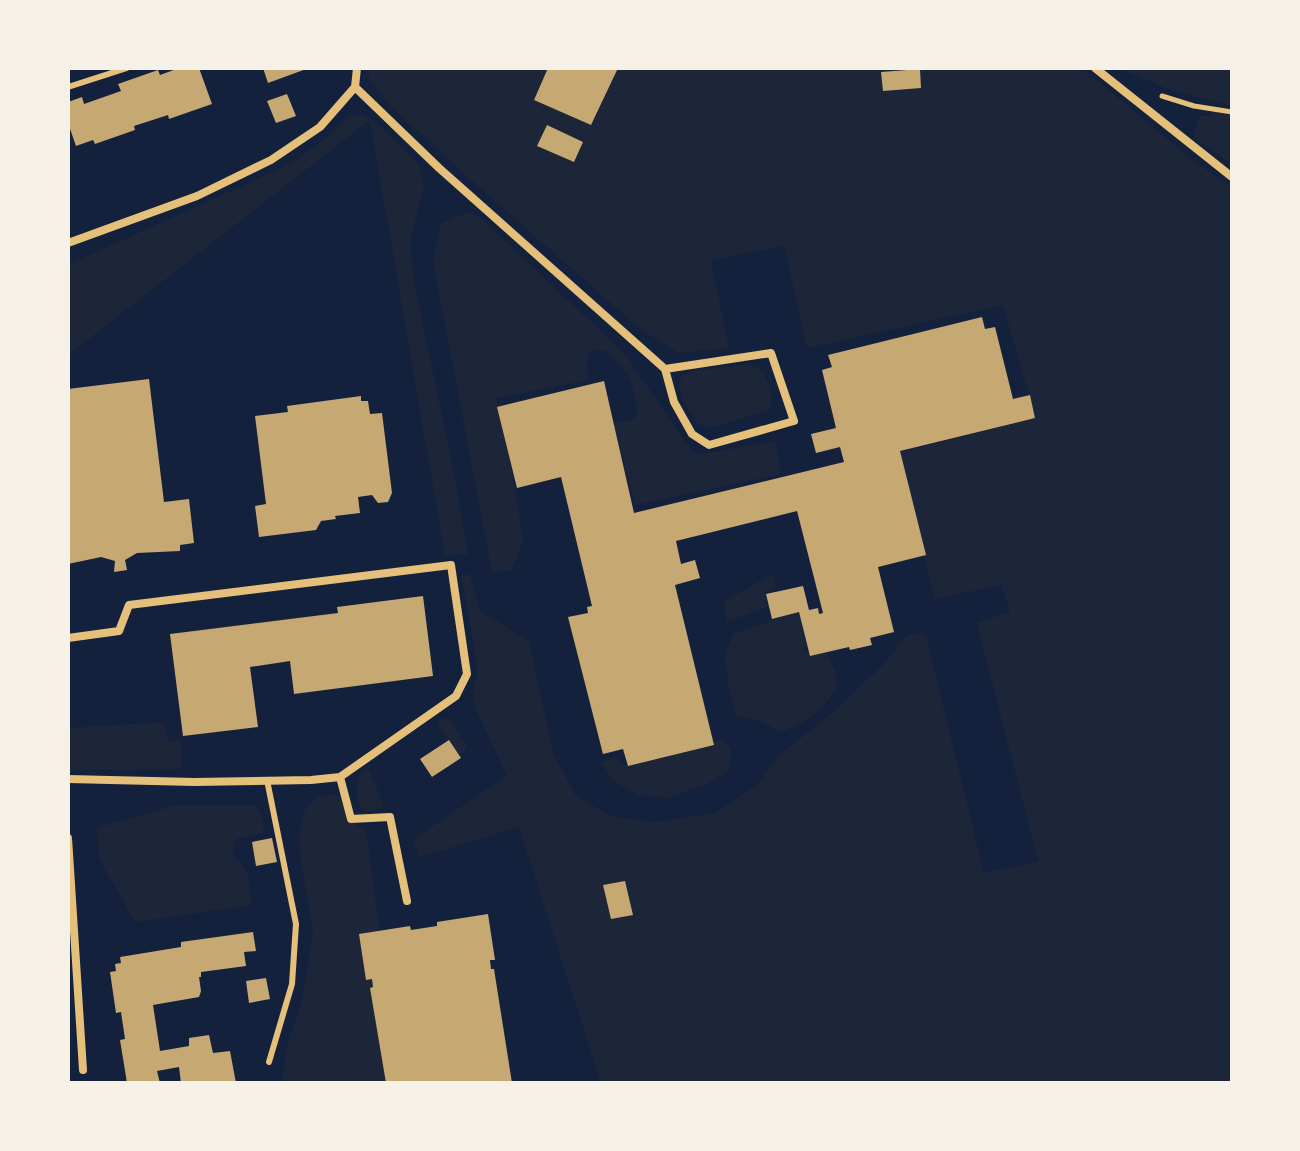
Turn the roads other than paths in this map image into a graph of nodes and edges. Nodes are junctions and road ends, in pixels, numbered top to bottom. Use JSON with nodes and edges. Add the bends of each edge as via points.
{"nodes":[{"id":1,"x":127,"y":68,"type":"edge"},
{"id":2,"x":357,"y":68,"type":"edge"},
{"id":3,"x":1095,"y":68,"type":"edge"},
{"id":4,"x":68,"y":87,"type":"edge"},
{"id":5,"x":355,"y":87,"type":"junction"},
{"id":6,"x":1232,"y":177,"type":"edge"},
{"id":7,"x":68,"y":243,"type":"edge"},
{"id":8,"x":665,"y":369,"type":"junction"},
{"id":9,"x":68,"y":638,"type":"edge"},
{"id":10,"x":340,"y":777,"type":"junction"},
{"id":11,"x":68,"y":779,"type":"edge"},
{"id":12,"x":267,"y":780,"type":"junction"},
{"id":13,"x":68,"y":838,"type":"edge"},
{"id":14,"x":407,"y":901,"type":"dead end"},
{"id":15,"x":269,"y":1062,"type":"dead end"},
{"id":16,"x":83,"y":1070,"type":"dead end"}],
"edges":[{"from":1,"to":4,"type":"lane"},
{"from":2,"to":5,"type":"street"},
{"from":3,"to":6,"type":"street"},
{"from":5,"to":7,"type":"street","via":[[320,127],[271,160],[197,196]]},
{"from":5,"to":8,"type":"street"},
{"from":8,"to":8,"type":"street","via":[[771,353],[794,421],[709,445],[692,434],[674,402]]},
{"from":9,"to":10,"type":"street","via":[[119,631],[129,605],[451,565],[467,674],[456,696]]},
{"from":10,"to":12,"type":"street"},
{"from":10,"to":14,"type":"street","via":[[351,819],[390,817]]},
{"from":11,"to":12,"type":"street"},
{"from":12,"to":15,"type":"lane","via":[[296,924],[292,984]]},
{"from":13,"to":16,"type":"street"}]}
